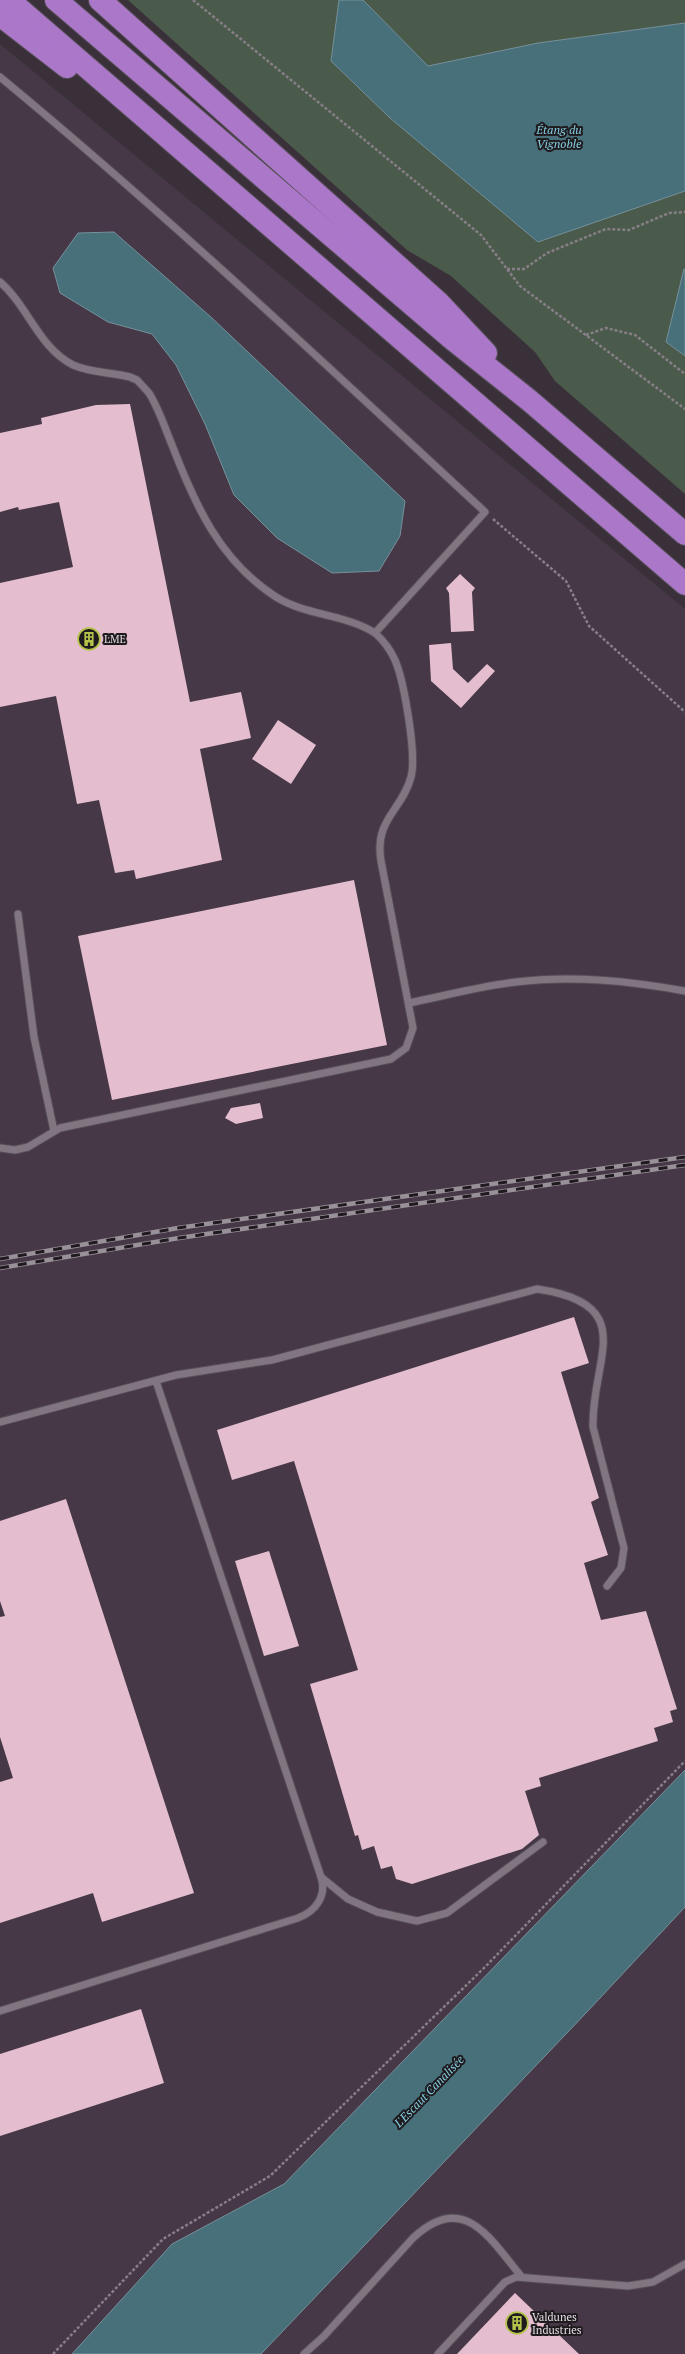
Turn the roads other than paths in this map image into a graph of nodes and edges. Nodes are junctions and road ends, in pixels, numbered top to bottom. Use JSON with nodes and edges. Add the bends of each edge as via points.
{"nodes":[{"id":1,"x":9,"y":0,"type":"edge"},
{"id":2,"x":56,"y":0,"type":"edge"},
{"id":3,"x":100,"y":0,"type":"edge"},
{"id":4,"x":0,"y":15,"type":"edge"},
{"id":5,"x":0,"y":77,"type":"edge"},
{"id":6,"x":179,"y":146,"type":"junction"},
{"id":7,"x":0,"y":282,"type":"edge"},
{"id":8,"x":530,"y":401,"type":"junction"},
{"id":9,"x":685,"y":534,"type":"edge"},
{"id":10,"x":685,"y":584,"type":"edge"},
{"id":11,"x":375,"y":633,"type":"junction"},
{"id":12,"x":18,"y":914,"type":"dead end"},
{"id":13,"x":685,"y":991,"type":"edge"},
{"id":14,"x":409,"y":1003,"type":"junction"},
{"id":15,"x":54,"y":1131,"type":"junction"},
{"id":16,"x":0,"y":1148,"type":"edge"},
{"id":17,"x":156,"y":1381,"type":"junction"},
{"id":18,"x":0,"y":1422,"type":"edge"},
{"id":19,"x":607,"y":1586,"type":"dead end"},
{"id":20,"x":543,"y":1842,"type":"dead end"},
{"id":21,"x":321,"y":1877,"type":"junction"},
{"id":22,"x":0,"y":2012,"type":"edge"},
{"id":23,"x":685,"y":2264,"type":"edge"},
{"id":24,"x":521,"y":2276,"type":"junction"},
{"id":25,"x":304,"y":2354,"type":"edge"},
{"id":26,"x":438,"y":2354,"type":"edge"}],
"edges":[{"from":1,"to":6,"type":"highway"},
{"from":2,"to":8,"type":"highway","via":[[450,338]]},
{"from":3,"to":8,"type":"highway","via":[[439,304]]},
{"from":4,"to":6,"type":"highway","via":[[52,56]]},
{"from":5,"to":11,"type":"lane","via":[[106,165],[206,254],[485,512]]},
{"from":6,"to":10,"type":"highway"},
{"from":7,"to":11,"type":"lane","via":[[58,356],[81,368],[125,376],[144,386],[154,400],[202,515],[222,547],[242,569],[265,589],[289,604],[360,625]]},
{"from":8,"to":9,"type":"highway"},
{"from":11,"to":14,"type":"lane","via":[[387,646],[396,662],[413,747],[411,777],[383,826],[379,847]]},
{"from":12,"to":15,"type":"lane","via":[[34,1037]]},
{"from":13,"to":14,"type":"lane","via":[[626,981],[552,979],[503,984]]},
{"from":14,"to":15,"type":"lane","via":[[412,1028],[409,1043],[402,1053],[391,1058]]},
{"from":15,"to":16,"type":"lane","via":[[22,1149]]},
{"from":17,"to":18,"type":"lane"},
{"from":17,"to":19,"type":"lane","via":[[193,1372],[255,1364],[537,1289],[561,1292],[587,1305],[600,1320],[603,1334],[604,1350],[592,1408],[593,1427],[624,1548],[622,1568]]},
{"from":17,"to":21,"type":"lane"},
{"from":20,"to":21,"type":"lane","via":[[447,1913],[418,1921],[372,1910],[348,1899]]},
{"from":21,"to":22,"type":"lane","via":[[323,1891],[317,1905],[306,1915]]},
{"from":23,"to":24,"type":"lane","via":[[653,2282],[628,2286]]},
{"from":24,"to":25,"type":"lane","via":[[477,2225],[461,2219],[438,2222],[426,2227],[413,2238],[324,2336]]},
{"from":24,"to":26,"type":"lane","via":[[505,2282]]}]}
